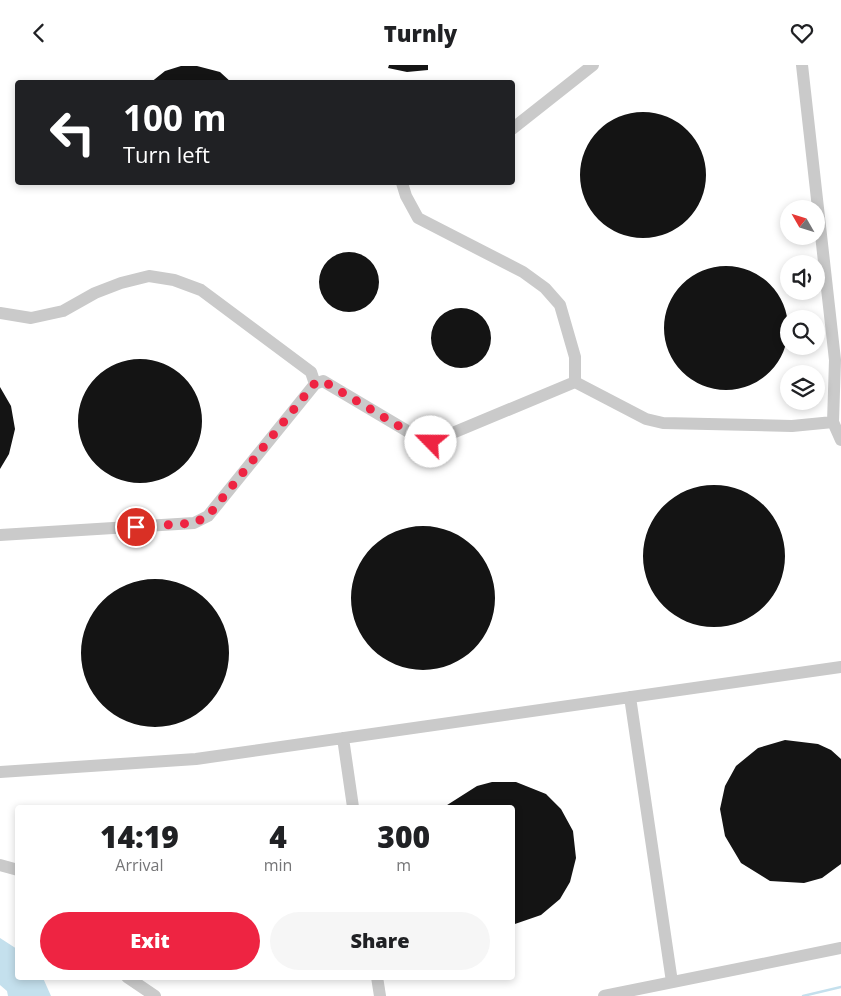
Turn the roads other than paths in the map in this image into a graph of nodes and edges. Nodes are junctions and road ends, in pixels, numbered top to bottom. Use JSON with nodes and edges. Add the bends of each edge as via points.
{"nodes":[{"id":1,"x":592,"y":65,"type":"edge"},
{"id":2,"x":802,"y":65,"type":"edge"},
{"id":3,"x":515,"y":127,"type":"edge"},
{"id":4,"x":403,"y":185,"type":"edge"},
{"id":5,"x":0,"y":313,"type":"edge"},
{"id":6,"x":574,"y":382,"type":"junction"},
{"id":7,"x":315,"y":383,"type":"junction"},
{"id":8,"x":833,"y":422,"type":"junction"},
{"id":9,"x":841,"y":440,"type":"edge"},
{"id":10,"x":0,"y":535,"type":"edge"},
{"id":11,"x":841,"y":667,"type":"edge"},
{"id":12,"x":630,"y":697,"type":"junction"},
{"id":13,"x":344,"y":738,"type":"junction"},
{"id":14,"x":0,"y":772,"type":"edge"},
{"id":15,"x":353,"y":805,"type":"edge"},
{"id":16,"x":0,"y":865,"type":"edge"},
{"id":17,"x":15,"y":869,"type":"edge"},
{"id":18,"x":841,"y":948,"type":"edge"},
{"id":19,"x":131,"y":980,"type":"edge"},
{"id":20,"x":377,"y":980,"type":"edge"},
{"id":21,"x":672,"y":982,"type":"junction"},
{"id":22,"x":155,"y":996,"type":"edge"},
{"id":23,"x":380,"y":996,"type":"edge"},
{"id":24,"x":604,"y":996,"type":"edge"}],
"edges":[{"from":1,"to":3,"type":"lane"},
{"from":2,"to":8,"type":"lane","via":[[835,360]]},
{"from":4,"to":6,"type":"lane","via":[[418,218],[523,272],[545,288],[560,305],[575,357]]},
{"from":5,"to":7,"type":"lane","via":[[31,318],[63,311],[121,283],[149,276],[174,280],[201,291],[311,372]]},
{"from":6,"to":7,"type":"lane","via":[[431,442],[323,381]]},
{"from":6,"to":8,"type":"lane","via":[[646,419],[663,423],[792,426]]},
{"from":7,"to":10,"type":"lane","via":[[208,516],[194,523]]},
{"from":8,"to":9,"type":"lane"},
{"from":11,"to":12,"type":"lane"},
{"from":12,"to":13,"type":"lane"},
{"from":12,"to":21,"type":"lane"},
{"from":13,"to":14,"type":"lane","via":[[196,759]]},
{"from":13,"to":15,"type":"lane"},
{"from":16,"to":17,"type":"lane"},
{"from":18,"to":21,"type":"lane"},
{"from":19,"to":22,"type":"lane"},
{"from":20,"to":23,"type":"lane"},
{"from":21,"to":24,"type":"lane"}]}
